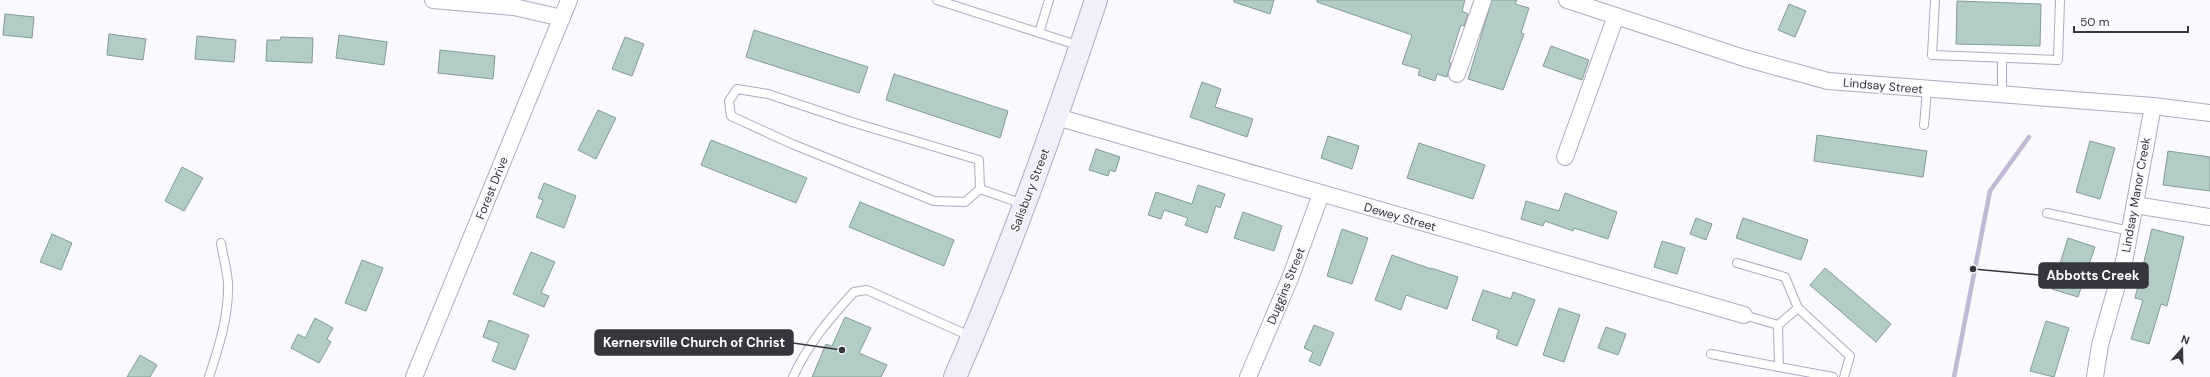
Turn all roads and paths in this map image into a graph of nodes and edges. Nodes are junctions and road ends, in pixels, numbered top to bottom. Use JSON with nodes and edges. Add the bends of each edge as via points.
{"nodes":[{"id":1,"x":433,"y":0,"type":"edge"},
{"id":2,"x":569,"y":0,"type":"edge"},
{"id":3,"x":937,"y":0,"type":"edge"},
{"id":4,"x":1049,"y":0,"type":"edge"},
{"id":5,"x":1096,"y":0,"type":"edge"},
{"id":6,"x":1483,"y":0,"type":"edge"},
{"id":7,"x":1567,"y":0,"type":"edge"},
{"id":8,"x":1935,"y":0,"type":"edge"},
{"id":9,"x":2060,"y":0,"type":"edge"},
{"id":10,"x":1616,"y":16,"type":"junction"},
{"id":11,"x":562,"y":18,"type":"junction"},
{"id":12,"x":1039,"y":33,"type":"junction"},
{"id":13,"x":1080,"y":46,"type":"junction"},
{"id":14,"x":2002,"y":58,"type":"junction"},
{"id":15,"x":1457,"y":74,"type":"dead end"},
{"id":16,"x":1927,"y":90,"type":"junction"},
{"id":17,"x":2002,"y":94,"type":"junction"},
{"id":18,"x":2153,"y":106,"type":"junction"},
{"id":19,"x":2210,"y":113,"type":"edge"},
{"id":20,"x":1057,"y":117,"type":"junction"},
{"id":21,"x":1924,"y":125,"type":"dead end"},
{"id":22,"x":1565,"y":157,"type":"dead end"},
{"id":23,"x":980,"y":189,"type":"junction"},
{"id":24,"x":1321,"y":194,"type":"junction"},
{"id":25,"x":1024,"y":205,"type":"junction"},
{"id":26,"x":2135,"y":205,"type":"junction"},
{"id":27,"x":2047,"y":213,"type":"dead end"},
{"id":28,"x":2210,"y":217,"type":"edge"},
{"id":29,"x":2130,"y":232,"type":"junction"},
{"id":30,"x":221,"y":243,"type":"dead end"},
{"id":31,"x":1737,"y":263,"type":"dead end"},
{"id":32,"x":1798,"y":308,"type":"junction"},
{"id":33,"x":1744,"y":315,"type":"joint"},
{"id":34,"x":1778,"y":325,"type":"junction"},
{"id":35,"x":973,"y":337,"type":"junction"},
{"id":36,"x":1711,"y":354,"type":"dead end"},
{"id":37,"x":1779,"y":367,"type":"junction"},
{"id":38,"x":209,"y":377,"type":"edge"},
{"id":39,"x":414,"y":377,"type":"edge"},
{"id":40,"x":793,"y":377,"type":"edge"},
{"id":41,"x":955,"y":377,"type":"edge"},
{"id":42,"x":1248,"y":377,"type":"edge"},
{"id":43,"x":1833,"y":377,"type":"edge"},
{"id":44,"x":1844,"y":377,"type":"edge"},
{"id":45,"x":2095,"y":377,"type":"edge"}],
"edges":[{"from":1,"to":11,"type":"street","via":[[514,7]]},
{"from":2,"to":11,"type":"street","name":"Forest Drive"},
{"from":3,"to":12,"type":"lane"},
{"from":4,"to":12,"type":"lane"},
{"from":5,"to":13,"type":"main road","name":"Salisbury Street"},
{"from":6,"to":15,"type":"street"},
{"from":7,"to":10,"type":"street","name":"Lindsay Street"},
{"from":8,"to":14,"type":"lane","via":[[1932,55]]},
{"from":9,"to":14,"type":"lane","via":[[2058,60]]},
{"from":10,"to":16,"type":"street","name":"Lindsay Street","via":[[1744,58],[1828,81]]},
{"from":10,"to":22,"type":"street"},
{"from":11,"to":39,"type":"street","name":"Forest Drive"},
{"from":12,"to":13,"type":"lane"},
{"from":13,"to":20,"type":"main road","name":"Salisbury Street"},
{"from":14,"to":17,"type":"lane"},
{"from":16,"to":17,"type":"street","name":"Lindsay Street"},
{"from":16,"to":21,"type":"lane"},
{"from":17,"to":18,"type":"street","name":"Lindsay Street"},
{"from":18,"to":19,"type":"street","name":"Lindsay Street"},
{"from":18,"to":26,"type":"street","name":"Lindsay Manor Creek"},
{"from":20,"to":24,"type":"street","name":"Dewey Street"},
{"from":20,"to":25,"type":"main road","name":"Salisbury Street"},
{"from":23,"to":23,"type":"lane","via":[[965,202],[934,201],[792,144],[731,116],[729,102],[737,89],[768,94],[979,160]]},
{"from":23,"to":25,"type":"lane"},
{"from":24,"to":33,"type":"street","name":"Dewey Street"},
{"from":24,"to":42,"type":"street","name":"Duggins Street","via":[[1291,276]]},
{"from":25,"to":35,"type":"main road","name":"Salisbury Street"},
{"from":26,"to":28,"type":"street"},
{"from":26,"to":29,"type":"street","name":"Lindsay Manor Creek"},
{"from":27,"to":29,"type":"lane"},
{"from":29,"to":45,"type":"street","name":"Lindsay Manor Creek","via":[[2100,345]]},
{"from":30,"to":38,"type":"lane","via":[[228,282],[227,310],[223,333]]},
{"from":31,"to":32,"type":"lane","via":[[1785,277]]},
{"from":32,"to":34,"type":"lane"},
{"from":32,"to":44,"type":"lane","via":[[1850,356]]},
{"from":33,"to":34,"type":"lane"},
{"from":34,"to":37,"type":"lane"},
{"from":35,"to":40,"type":"lane","via":[[867,290],[854,292],[822,327]]},
{"from":35,"to":41,"type":"main road","name":"Salisbury Street"},
{"from":36,"to":37,"type":"lane"},
{"from":37,"to":43,"type":"lane"}]}
